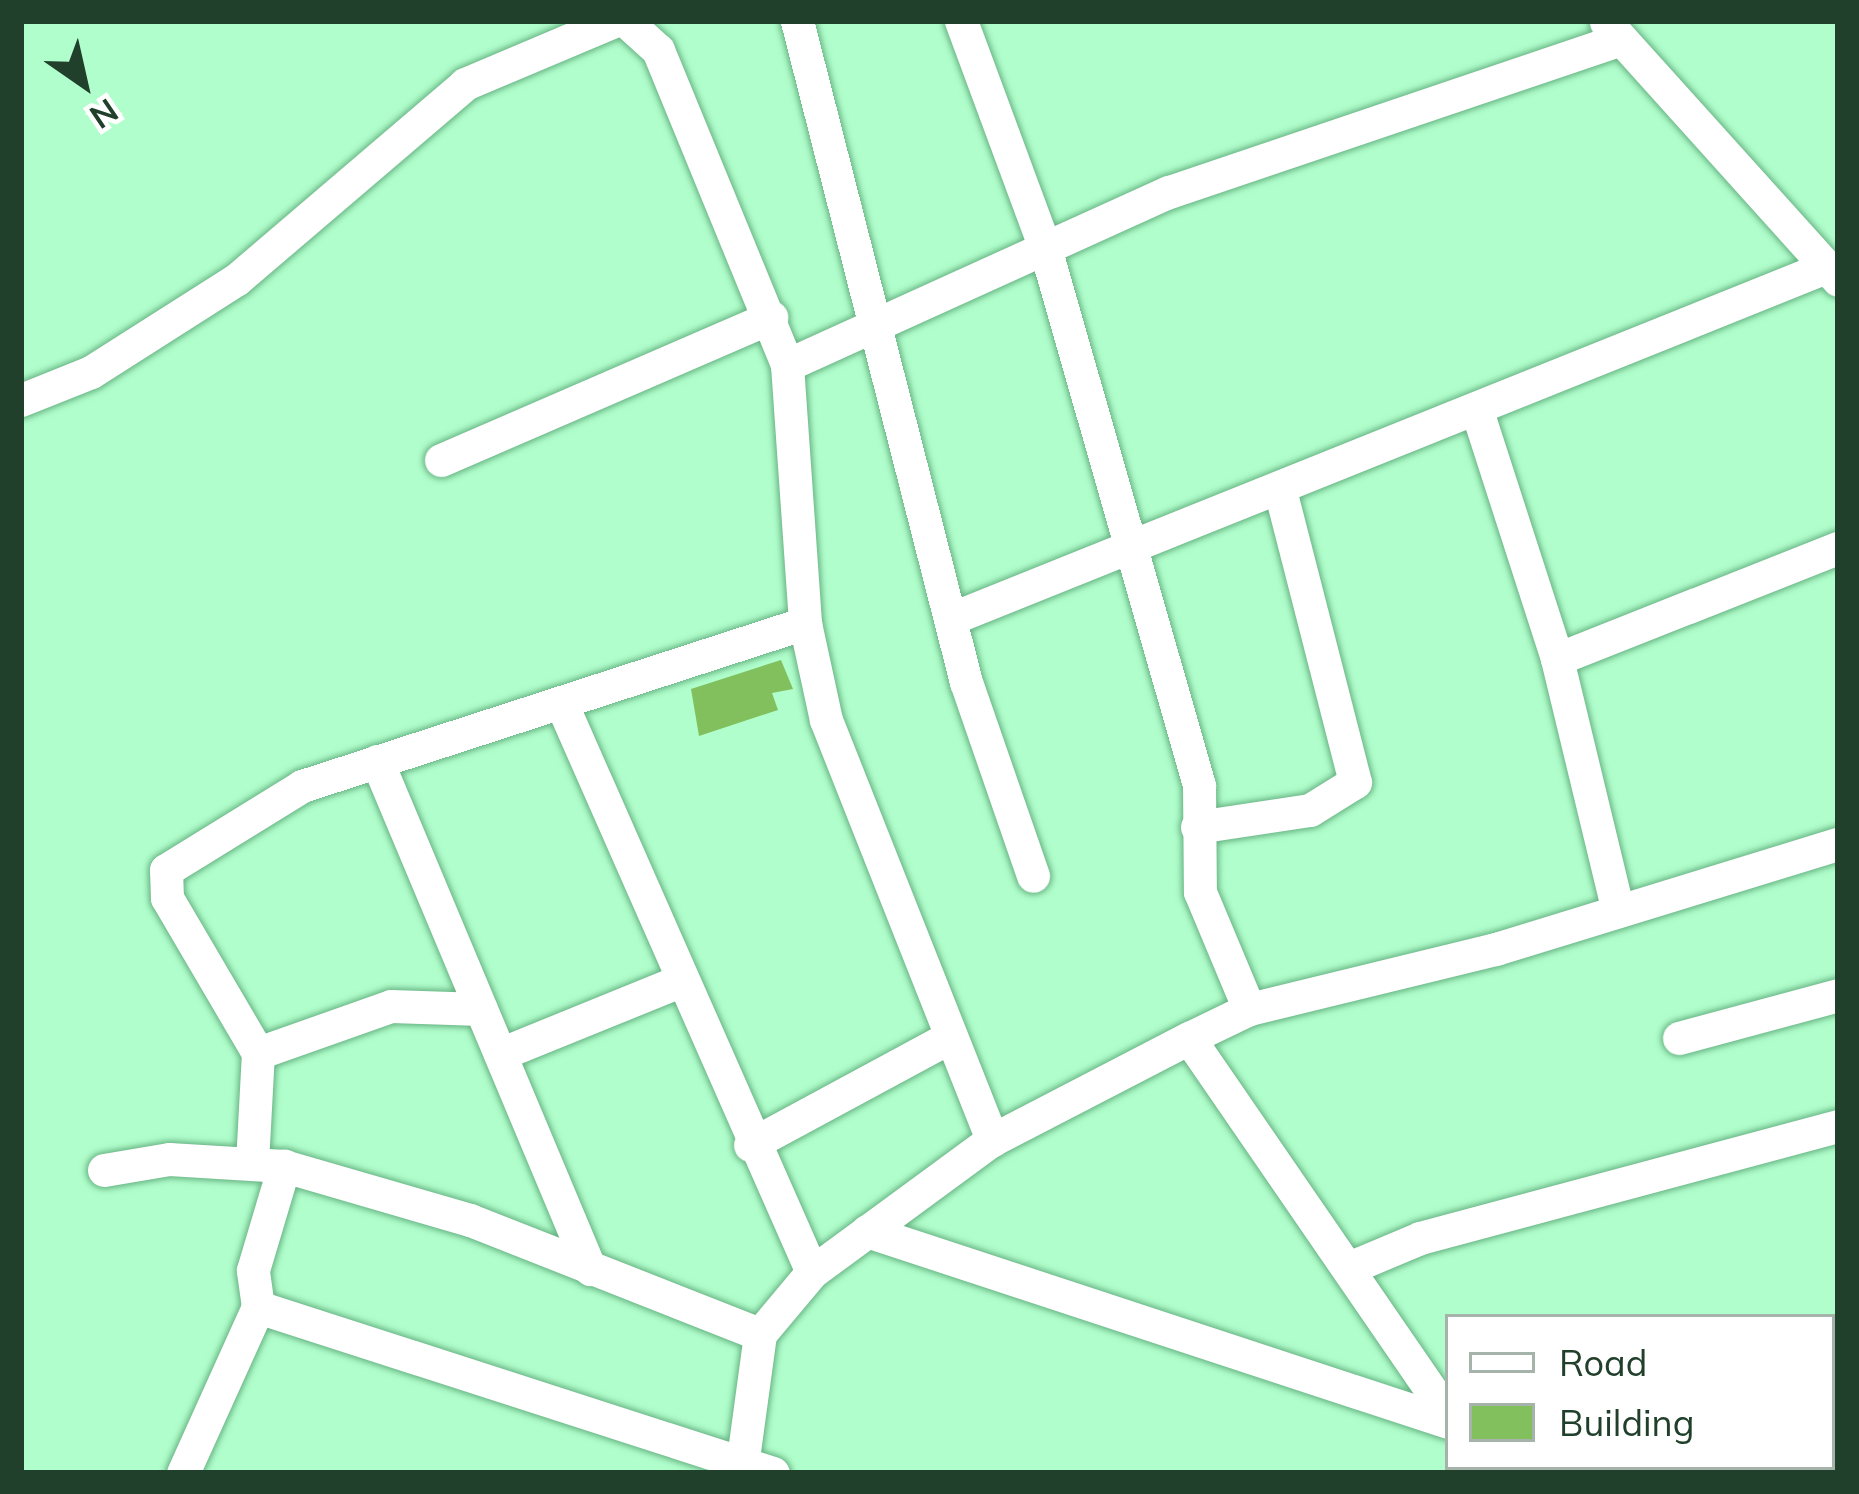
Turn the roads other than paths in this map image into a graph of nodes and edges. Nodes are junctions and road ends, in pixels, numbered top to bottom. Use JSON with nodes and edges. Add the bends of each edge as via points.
{"nodes":[{"id":1,"x":614,"y":21,"type":"edge"},
{"id":2,"x":626,"y":21,"type":"edge"},
{"id":3,"x":797,"y":21,"type":"edge"},
{"id":4,"x":961,"y":21,"type":"edge"},
{"id":5,"x":1612,"y":30,"type":"edge"},
{"id":6,"x":1045,"y":248,"type":"junction"},
{"id":7,"x":1832,"y":274,"type":"edge"},
{"id":8,"x":771,"y":317,"type":"junction"},
{"id":9,"x":879,"y":319,"type":"junction"},
{"id":10,"x":787,"y":364,"type":"junction"},
{"id":11,"x":21,"y":400,"type":"edge"},
{"id":12,"x":1478,"y":414,"type":"junction"},
{"id":13,"x":441,"y":460,"type":"dead end"},
{"id":14,"x":1281,"y":493,"type":"junction"},
{"id":15,"x":1838,"y":548,"type":"edge"},
{"id":16,"x":1127,"y":555,"type":"junction"},
{"id":17,"x":950,"y":619,"type":"junction"},
{"id":18,"x":805,"y":623,"type":"junction"},
{"id":19,"x":1557,"y":659,"type":"junction"},
{"id":20,"x":562,"y":707,"type":"junction"},
{"id":21,"x":376,"y":761,"type":"junction"},
{"id":22,"x":1197,"y":827,"type":"junction"},
{"id":23,"x":1838,"y":844,"type":"edge"},
{"id":24,"x":1034,"y":876,"type":"dead end"},
{"id":25,"x":1618,"y":911,"type":"junction"},
{"id":26,"x":677,"y":982,"type":"junction"},
{"id":27,"x":1838,"y":995,"type":"edge"},
{"id":28,"x":481,"y":1009,"type":"junction"},
{"id":29,"x":1249,"y":1009,"type":"junction"},
{"id":30,"x":950,"y":1037,"type":"junction"},
{"id":31,"x":1189,"y":1038,"type":"junction"},
{"id":32,"x":1679,"y":1039,"type":"dead end"},
{"id":33,"x":258,"y":1054,"type":"junction"},
{"id":34,"x":500,"y":1054,"type":"junction"},
{"id":35,"x":1838,"y":1126,"type":"edge"},
{"id":36,"x":992,"y":1140,"type":"junction"},
{"id":37,"x":750,"y":1145,"type":"junction"},
{"id":38,"x":268,"y":1165,"type":"junction"},
{"id":39,"x":104,"y":1170,"type":"dead end"},
{"id":40,"x":867,"y":1231,"type":"junction"},
{"id":41,"x":1351,"y":1268,"type":"junction"},
{"id":42,"x":590,"y":1269,"type":"junction"},
{"id":43,"x":812,"y":1272,"type":"junction"},
{"id":44,"x":258,"y":1307,"type":"junction"},
{"id":45,"x":760,"y":1334,"type":"junction"},
{"id":46,"x":1445,"y":1413,"type":"edge"},
{"id":47,"x":1445,"y":1417,"type":"edge"},
{"id":48,"x":752,"y":1470,"type":"edge"},
{"id":49,"x":183,"y":1473,"type":"edge"}],
"edges":[{"from":1,"to":11,"type":"street","via":[[464,84],[237,279],[91,372]]},
{"from":2,"to":8,"type":"street","via":[[658,50]]},
{"from":3,"to":9,"type":"street"},
{"from":4,"to":6,"type":"street"},
{"from":5,"to":6,"type":"street","via":[[1265,156]]},
{"from":5,"to":7,"type":"street"},
{"from":6,"to":9,"type":"street"},
{"from":6,"to":16,"type":"street"},
{"from":7,"to":12,"type":"street"},
{"from":8,"to":10,"type":"street"},
{"from":8,"to":13,"type":"street"},
{"from":9,"to":10,"type":"street"},
{"from":9,"to":17,"type":"street"},
{"from":10,"to":18,"type":"street"},
{"from":12,"to":14,"type":"street"},
{"from":12,"to":19,"type":"street"},
{"from":14,"to":16,"type":"street"},
{"from":14,"to":22,"type":"street","via":[[1355,782],[1310,810]]},
{"from":15,"to":19,"type":"street"},
{"from":16,"to":17,"type":"street"},
{"from":16,"to":22,"type":"street","via":[[1199,785]]},
{"from":17,"to":24,"type":"street"},
{"from":18,"to":20,"type":"street"},
{"from":18,"to":30,"type":"street","via":[[864,830]]},
{"from":19,"to":25,"type":"street"},
{"from":20,"to":21,"type":"street"},
{"from":20,"to":26,"type":"street"},
{"from":21,"to":28,"type":"street"},
{"from":21,"to":33,"type":"street","via":[[265,803],[161,878]]},
{"from":22,"to":29,"type":"street","via":[[1200,892]]},
{"from":23,"to":25,"type":"street"},
{"from":25,"to":29,"type":"street"},
{"from":26,"to":34,"type":"street"},
{"from":26,"to":37,"type":"street"},
{"from":27,"to":32,"type":"street"},
{"from":28,"to":33,"type":"street","via":[[391,1006]]},
{"from":28,"to":34,"type":"street"},
{"from":29,"to":31,"type":"street"},
{"from":30,"to":36,"type":"street"},
{"from":30,"to":37,"type":"street"},
{"from":31,"to":36,"type":"street"},
{"from":31,"to":41,"type":"street"},
{"from":33,"to":38,"type":"street"},
{"from":34,"to":42,"type":"street"},
{"from":35,"to":41,"type":"street","via":[[1420,1238]]},
{"from":36,"to":40,"type":"street"},
{"from":37,"to":43,"type":"street"},
{"from":38,"to":39,"type":"street"},
{"from":38,"to":42,"type":"street","via":[[470,1220]]},
{"from":38,"to":44,"type":"street","via":[[254,1270]]},
{"from":40,"to":43,"type":"street"},
{"from":40,"to":47,"type":"street"},
{"from":41,"to":46,"type":"street"},
{"from":42,"to":45,"type":"street"},
{"from":43,"to":45,"type":"street"},
{"from":44,"to":48,"type":"street"},
{"from":44,"to":49,"type":"street"},
{"from":45,"to":48,"type":"street"}]}
